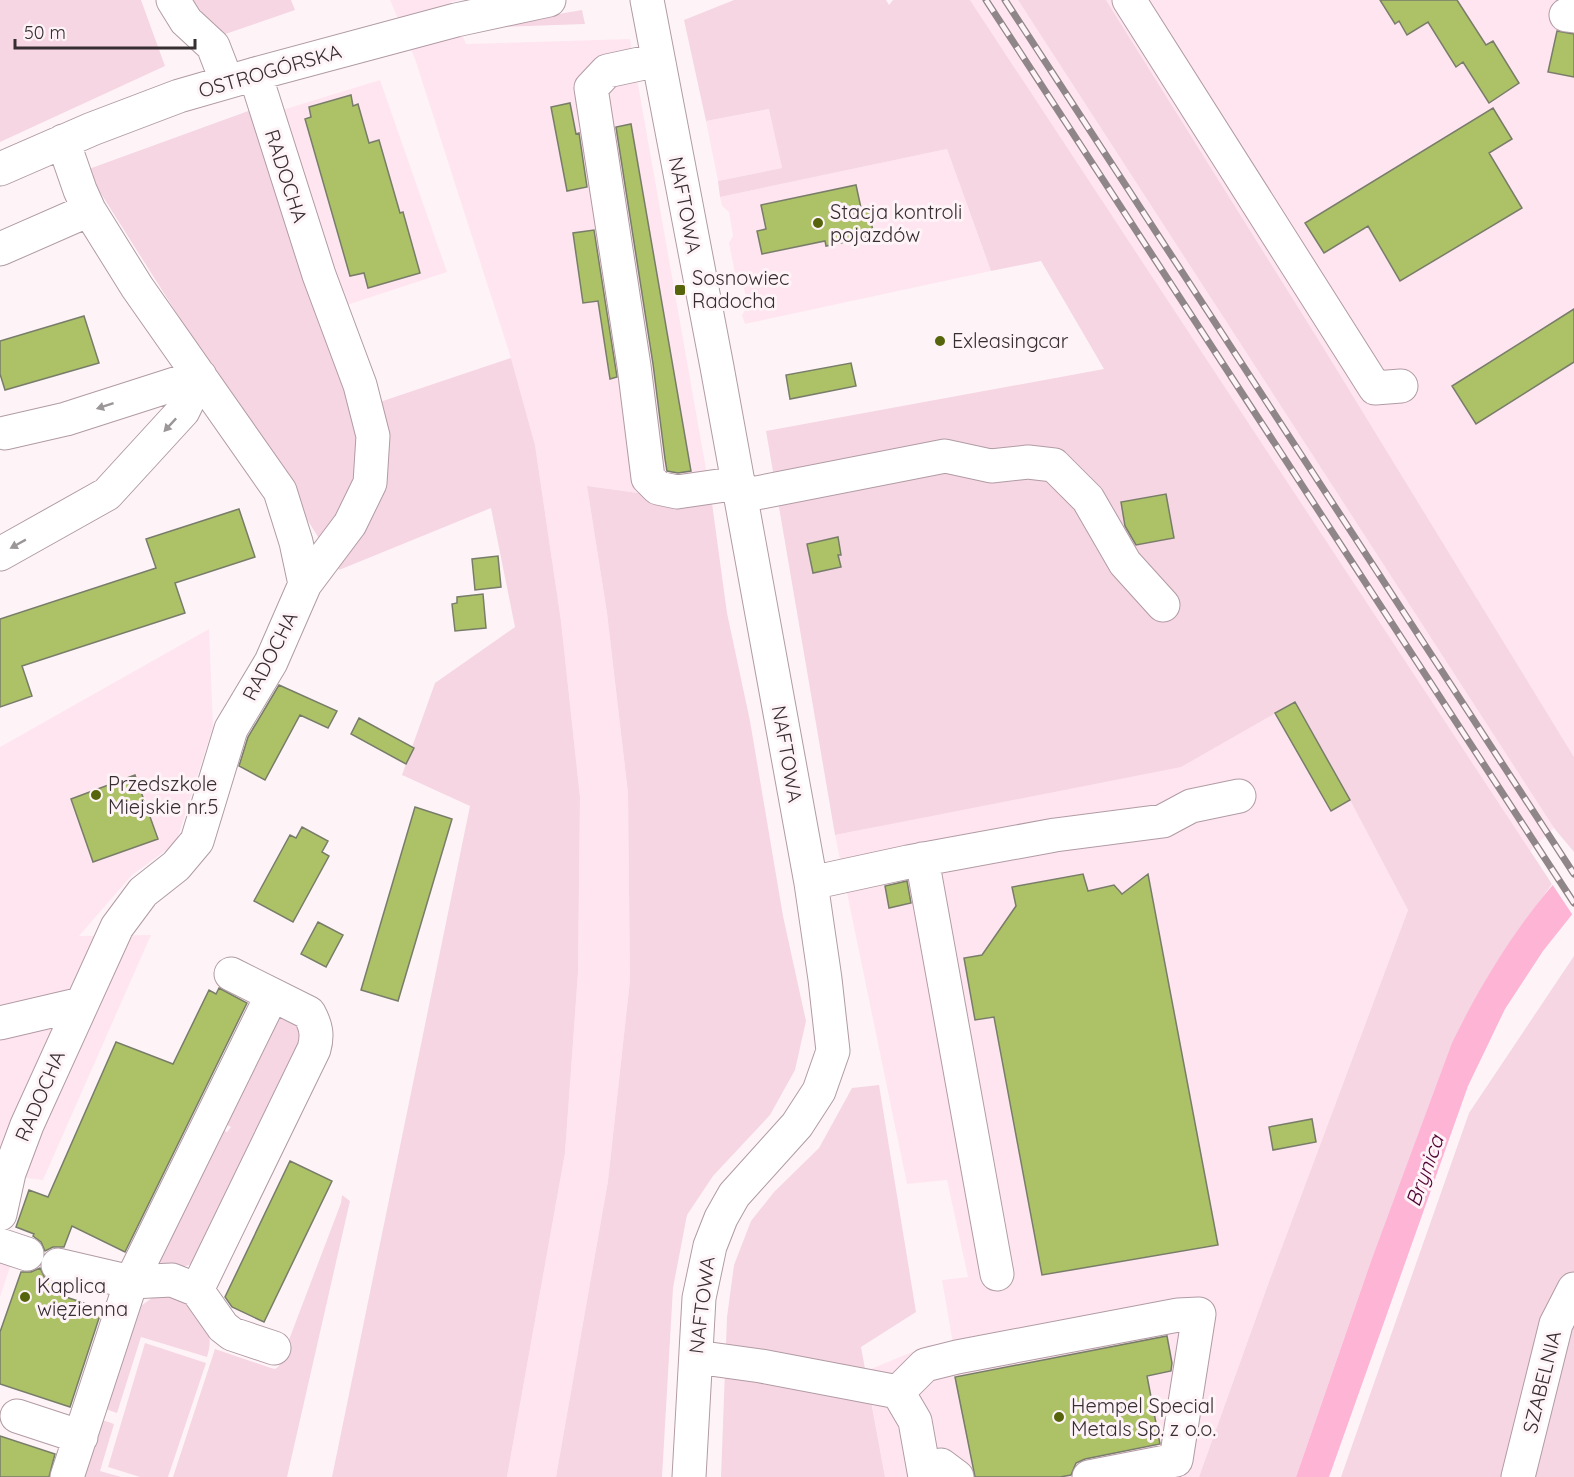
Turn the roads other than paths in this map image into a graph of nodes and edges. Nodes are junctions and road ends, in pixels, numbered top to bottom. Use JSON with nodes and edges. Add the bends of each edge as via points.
{"nodes":[{"id":1,"x":173,"y":0,"type":"edge"},
{"id":2,"x":646,"y":0,"type":"edge"},
{"id":3,"x":1129,"y":0,"type":"edge"},
{"id":4,"x":530,"y":2,"type":"edge"},
{"id":5,"x":658,"y":60,"type":"junction"},
{"id":6,"x":241,"y":78,"type":"junction"},
{"id":7,"x":63,"y":141,"type":"junction"},
{"id":8,"x":0,"y":169,"type":"edge"},
{"id":9,"x":89,"y":210,"type":"junction"},
{"id":10,"x":0,"y":249,"type":"edge"},
{"id":11,"x":200,"y":376,"type":"junction"},
{"id":12,"x":1401,"y":386,"type":"dead end"},
{"id":13,"x":5,"y":433,"type":"dead end"},
{"id":14,"x":740,"y":489,"type":"junction"},
{"id":15,"x":0,"y":554,"type":"edge"},
{"id":16,"x":305,"y":584,"type":"junction"},
{"id":17,"x":1163,"y":604,"type":"dead end"},
{"id":18,"x":1239,"y":796,"type":"dead end"},
{"id":19,"x":922,"y":859,"type":"junction"},
{"id":20,"x":811,"y":883,"type":"junction"},
{"id":21,"x":231,"y":974,"type":"dead end"},
{"id":22,"x":272,"y":995,"type":"junction"},
{"id":23,"x":81,"y":1004,"type":"junction"},
{"id":24,"x":0,"y":1023,"type":"edge"},
{"id":25,"x":0,"y":1137,"type":"edge"},
{"id":26,"x":9,"y":1173,"type":"junction"},
{"id":27,"x":0,"y":1214,"type":"edge"},
{"id":28,"x":58,"y":1265,"type":"dead end"},
{"id":29,"x":997,"y":1274,"type":"dead end"},
{"id":30,"x":131,"y":1282,"type":"junction"},
{"id":31,"x":1574,"y":1289,"type":"edge"},
{"id":32,"x":197,"y":1290,"type":"junction"},
{"id":33,"x":274,"y":1348,"type":"dead end"},
{"id":34,"x":696,"y":1357,"type":"junction"},
{"id":35,"x":898,"y":1392,"type":"junction"},
{"id":36,"x":17,"y":1416,"type":"dead end"},
{"id":37,"x":81,"y":1437,"type":"junction"},
{"id":38,"x":924,"y":1473,"type":"edge"},
{"id":39,"x":67,"y":1477,"type":"edge"},
{"id":40,"x":689,"y":1477,"type":"edge"},
{"id":41,"x":957,"y":1477,"type":"edge"},
{"id":42,"x":1089,"y":1477,"type":"edge"},
{"id":43,"x":1518,"y":1477,"type":"edge"}],
"edges":[{"from":1,"to":6,"type":"street","name":"RADOCHA","via":[[186,21]]},
{"from":2,"to":5,"type":"street","name":"NAFTOWA"},
{"from":3,"to":12,"type":"street","via":[[1375,388]]},
{"from":4,"to":6,"type":"street","name":"OSTROGÓRSKA"},
{"from":5,"to":14,"type":"street","name":"NAFTOWA"},
{"from":5,"to":14,"type":"street","via":[[607,71],[591,88],[648,478],[658,488],[677,492]]},
{"from":6,"to":7,"type":"street","name":"OSTROGÓRSKA","via":[[145,108]]},
{"from":6,"to":16,"type":"street","name":"RADOCHA","via":[[360,385],[373,436],[370,483],[350,524]]},
{"from":7,"to":8,"type":"street","name":"OSTROGÓRSKA"},
{"from":7,"to":9,"type":"street"},
{"from":9,"to":10,"type":"street"},
{"from":9,"to":11,"type":"street"},
{"from":11,"to":13,"type":"street","one_way":true},
{"from":11,"to":15,"type":"street","one_way":true,"via":[[183,411],[106,494]]},
{"from":11,"to":16,"type":"street","via":[[280,491]]},
{"from":14,"to":17,"type":"street","via":[[945,456],[991,466],[1028,462],[1054,465],[1088,500],[1125,563]]},
{"from":14,"to":20,"type":"street","name":"NAFTOWA"},
{"from":16,"to":23,"type":"street","name":"RADOCHA","via":[[271,662],[231,729],[197,841],[177,866],[143,892],[117,927]]},
{"from":18,"to":19,"type":"street","via":[[1191,806],[1163,821]]},
{"from":19,"to":20,"type":"street"},
{"from":19,"to":29,"type":"street"},
{"from":20,"to":34,"type":"street","name":"NAFTOWA","via":[[833,1051],[819,1090],[797,1125],[734,1195],[721,1218],[710,1246],[699,1298]]},
{"from":21,"to":22,"type":"street"},
{"from":22,"to":30,"type":"street"},
{"from":22,"to":32,"type":"street","via":[[309,1013],[317,1037],[314,1049]]},
{"from":23,"to":24,"type":"street"},
{"from":23,"to":26,"type":"street","name":"RADOCHA"},
{"from":25,"to":26,"type":"street"},
{"from":26,"to":27,"type":"street","name":"RADOCHA"},
{"from":28,"to":30,"type":"street"},
{"from":30,"to":32,"type":"street","via":[[172,1280]]},
{"from":30,"to":37,"type":"street"},
{"from":31,"to":43,"type":"street","name":"SZABELNIA","via":[[1556,1324]]},
{"from":32,"to":33,"type":"street","via":[[232,1334]]},
{"from":34,"to":35,"type":"street"},
{"from":34,"to":40,"type":"street","name":"NAFTOWA"},
{"from":35,"to":38,"type":"street","via":[[915,1421]]},
{"from":35,"to":42,"type":"street","via":[[925,1365],[1199,1314],[1176,1460]]},
{"from":36,"to":37,"type":"street"},
{"from":37,"to":39,"type":"street"},
{"from":38,"to":41,"type":"street","via":[[941,1465]]}]}
